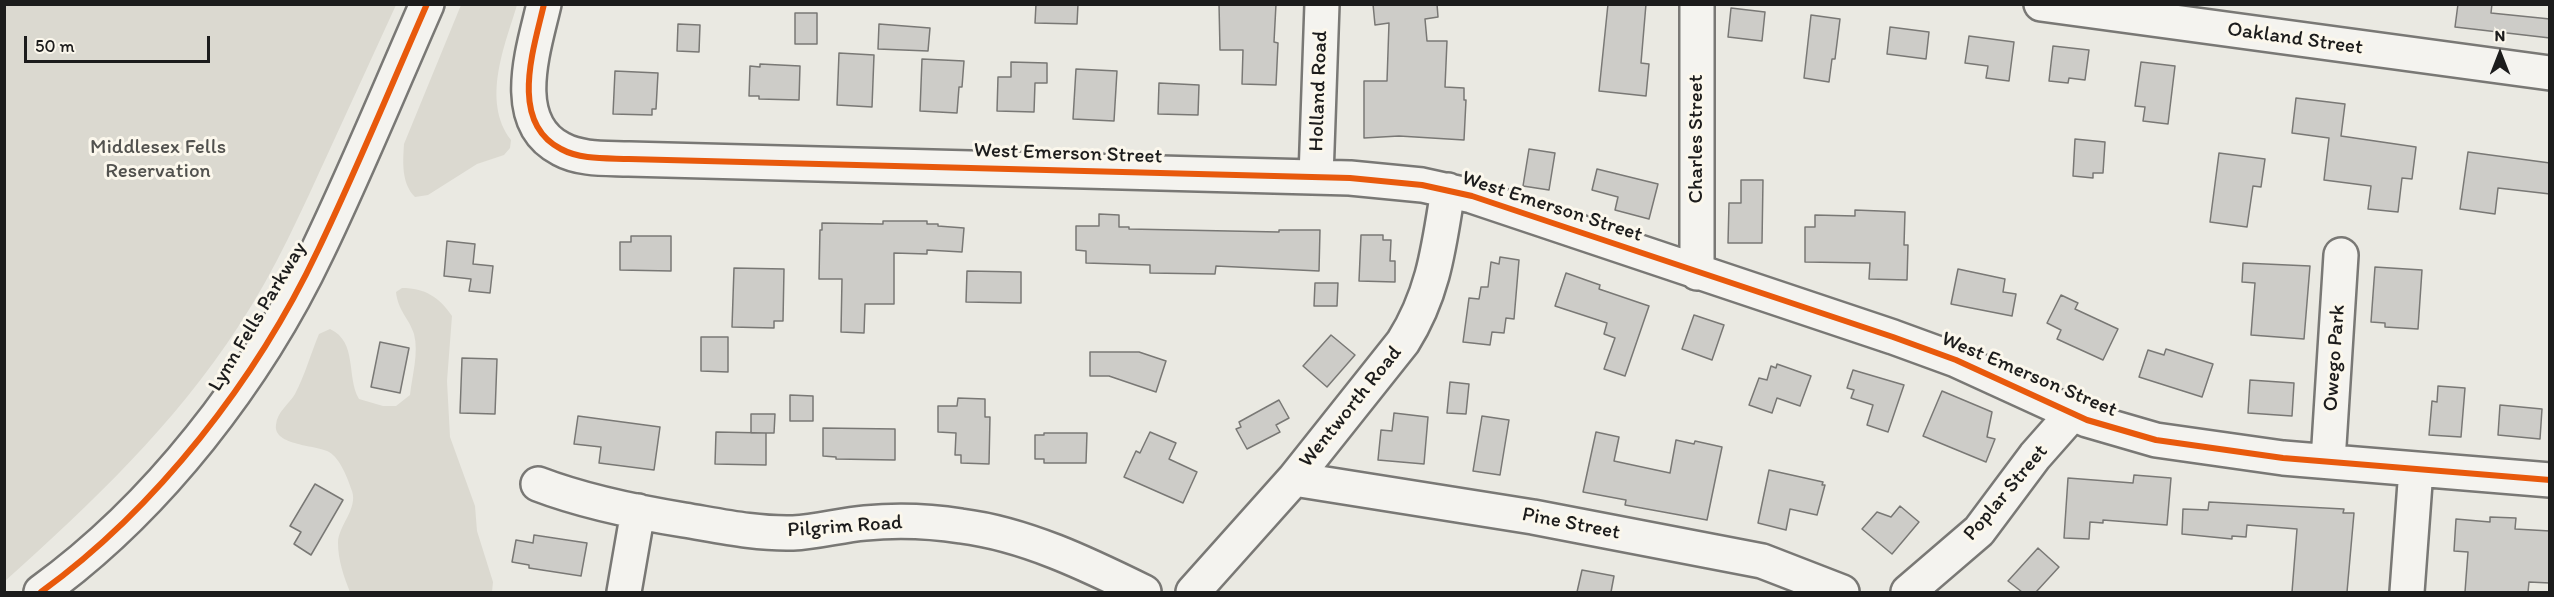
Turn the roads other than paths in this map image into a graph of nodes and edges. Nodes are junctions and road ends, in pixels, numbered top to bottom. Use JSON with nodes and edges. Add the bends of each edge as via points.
{"nodes":[{"id":1,"x":427,"y":4,"type":"edge"},
{"id":2,"x":544,"y":4,"type":"edge"},
{"id":3,"x":1322,"y":4,"type":"edge"},
{"id":4,"x":1697,"y":4,"type":"edge"},
{"id":5,"x":2041,"y":4,"type":"edge"},
{"id":6,"x":2550,"y":73,"type":"edge"},
{"id":7,"x":1316,"y":177,"type":"junction"},
{"id":8,"x":1448,"y":190,"type":"junction"},
{"id":9,"x":2341,"y":255,"type":"dead end"},
{"id":10,"x":1697,"y":273,"type":"junction"},
{"id":11,"x":2073,"y":413,"type":"junction"},
{"id":12,"x":2328,"y":461,"type":"junction"},
{"id":13,"x":2416,"y":469,"type":"junction"},
{"id":14,"x":1294,"y":479,"type":"junction"},
{"id":15,"x":2550,"y":480,"type":"edge"},
{"id":16,"x":538,"y":484,"type":"dead end"},
{"id":17,"x":638,"y":511,"type":"junction"},
{"id":18,"x":41,"y":592,"type":"edge"},
{"id":19,"x":624,"y":592,"type":"edge"},
{"id":20,"x":1144,"y":592,"type":"edge"},
{"id":21,"x":1192,"y":592,"type":"edge"},
{"id":22,"x":1842,"y":592,"type":"edge"},
{"id":23,"x":1908,"y":592,"type":"edge"},
{"id":24,"x":2407,"y":592,"type":"edge"}],
"edges":[{"from":1,"to":18,"type":"street","name":"Lynn Fells Parkway","via":[[318,251],[251,366],[220,412],[152,493],[68,573]]},
{"from":2,"to":7,"type":"street","name":"West Emerson Street","via":[[531,62],[531,106],[544,136],[570,153],[629,159]]},
{"from":3,"to":7,"type":"street","name":"Holland Road"},
{"from":4,"to":10,"type":"street","name":"Charles Street"},
{"from":5,"to":6,"type":"street","name":"Oakland Street"},
{"from":7,"to":8,"type":"street","name":"West Emerson Street","via":[[1380,180]]},
{"from":8,"to":10,"type":"street","name":"West Emerson Street"},
{"from":8,"to":14,"type":"street","name":"Wentworth Road","via":[[1437,264],[1414,325]]},
{"from":9,"to":12,"type":"street","name":"Owego Park"},
{"from":10,"to":11,"type":"street","name":"West Emerson Street","via":[[1924,348]]},
{"from":11,"to":12,"type":"street","name":"West Emerson Street","via":[[2156,440]]},
{"from":11,"to":23,"type":"street","name":"Poplar Street","via":[[1979,531]]},
{"from":12,"to":13,"type":"street","name":"West Emerson Street"},
{"from":13,"to":15,"type":"street","name":"West Emerson Street"},
{"from":13,"to":24,"type":"street"},
{"from":14,"to":21,"type":"street","name":"Wentworth Road"},
{"from":14,"to":22,"type":"street","name":"Pine Street","via":[[1533,517],[1762,561]]},
{"from":16,"to":17,"type":"street","name":"Pilgrim Road","via":[[582,499]]},
{"from":17,"to":19,"type":"street"},
{"from":17,"to":20,"type":"street","name":"Pilgrim Road","via":[[769,532],[885,522],[963,526],[1047,549]]}]}
